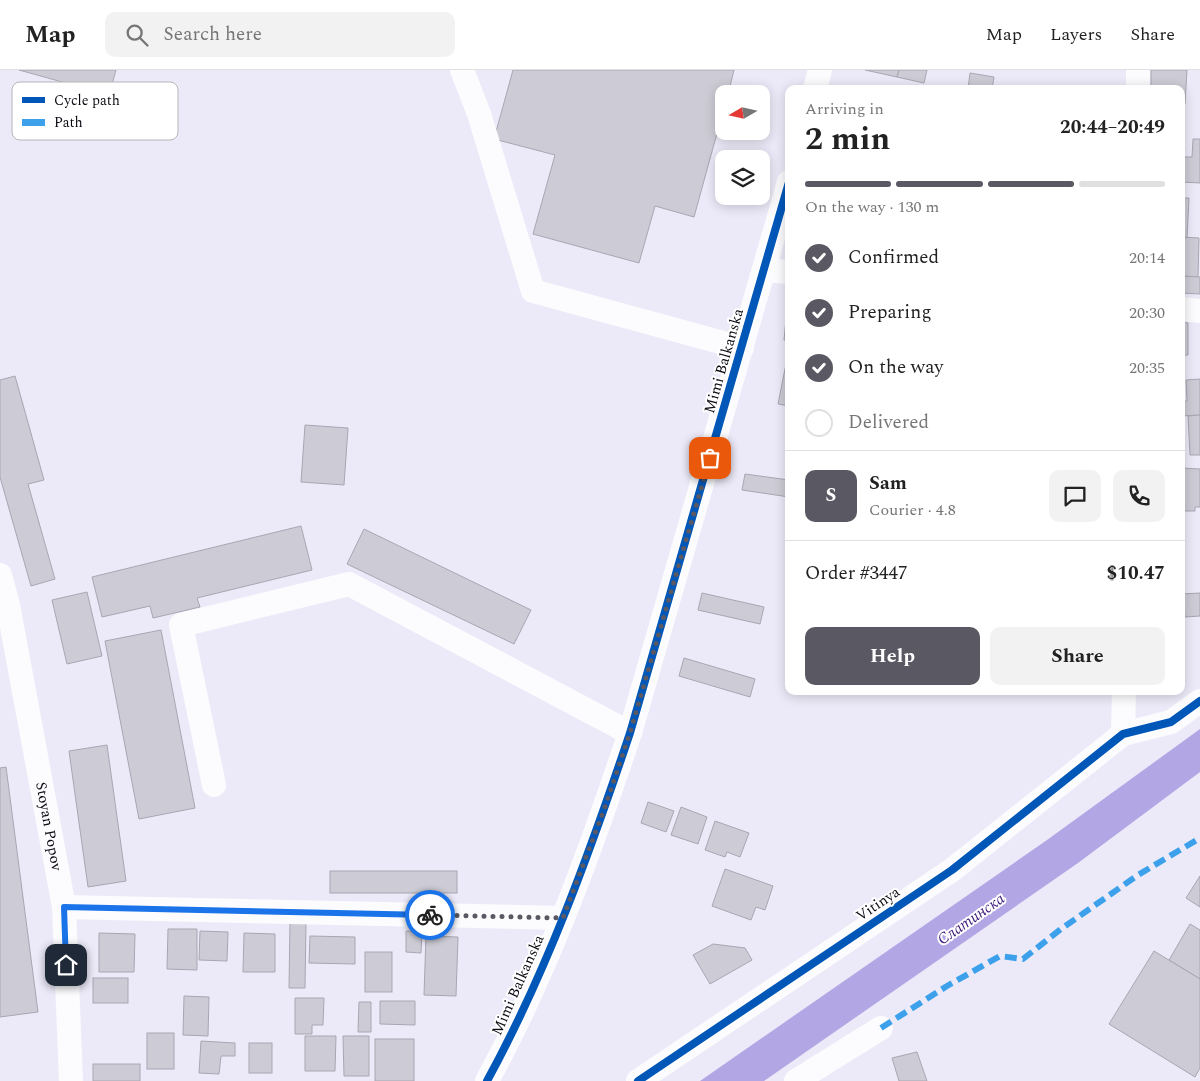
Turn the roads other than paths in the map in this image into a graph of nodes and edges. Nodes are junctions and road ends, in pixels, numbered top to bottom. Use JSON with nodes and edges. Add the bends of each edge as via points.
{"nodes":[{"id":1,"x":462,"y":70,"type":"edge"},
{"id":2,"x":820,"y":70,"type":"edge"},
{"id":3,"x":1138,"y":70,"type":"edge"},
{"id":4,"x":816,"y":85,"type":"edge"},
{"id":5,"x":1138,"y":85,"type":"edge"},
{"id":6,"x":785,"y":196,"type":"edge"},
{"id":7,"x":764,"y":270,"type":"junction"},
{"id":8,"x":785,"y":272,"type":"edge"},
{"id":9,"x":1185,"y":309,"type":"edge"},
{"id":10,"x":1200,"y":311,"type":"edge"},
{"id":11,"x":742,"y":348,"type":"junction"},
{"id":12,"x":0,"y":575,"type":"edge"},
{"id":13,"x":1124,"y":695,"type":"edge"},
{"id":14,"x":1200,"y":701,"type":"edge"},
{"id":15,"x":630,"y":733,"type":"junction"},
{"id":16,"x":1122,"y":734,"type":"junction"},
{"id":17,"x":214,"y":785,"type":"dead end"},
{"id":18,"x":64,"y":907,"type":"junction"},
{"id":19,"x":563,"y":918,"type":"junction"},
{"id":20,"x":881,"y":1028,"type":"dead end"},
{"id":21,"x":70,"y":1081,"type":"edge"},
{"id":22,"x":487,"y":1081,"type":"edge"},
{"id":23,"x":638,"y":1081,"type":"edge"},
{"id":24,"x":796,"y":1081,"type":"edge"}],
"edges":[{"from":1,"to":11,"type":"street","via":[[533,291]]},
{"from":2,"to":4,"type":"street"},
{"from":3,"to":5,"type":"street"},
{"from":6,"to":7,"type":"street","name":"Mimi Balkanska"},
{"from":7,"to":8,"type":"street"},
{"from":7,"to":11,"type":"street","name":"Mimi Balkanska"},
{"from":9,"to":10,"type":"street"},
{"from":11,"to":15,"type":"street","name":"Mimi Balkanska"},
{"from":12,"to":18,"type":"street","name":"Stoyan Popov"},
{"from":13,"to":16,"type":"street"},
{"from":14,"to":16,"type":"street","via":[[1171,722]]},
{"from":15,"to":17,"type":"street","via":[[349,584],[181,625]]},
{"from":15,"to":19,"type":"street","name":"Mimi Balkanska"},
{"from":16,"to":23,"type":"street","name":"Vitinya","via":[[952,870]]},
{"from":18,"to":19,"type":"street"},
{"from":18,"to":21,"type":"street","name":"Stoyan Popov"},
{"from":19,"to":22,"type":"street","name":"Mimi Balkanska","via":[[515,1027]]},
{"from":20,"to":24,"type":"street"}]}
